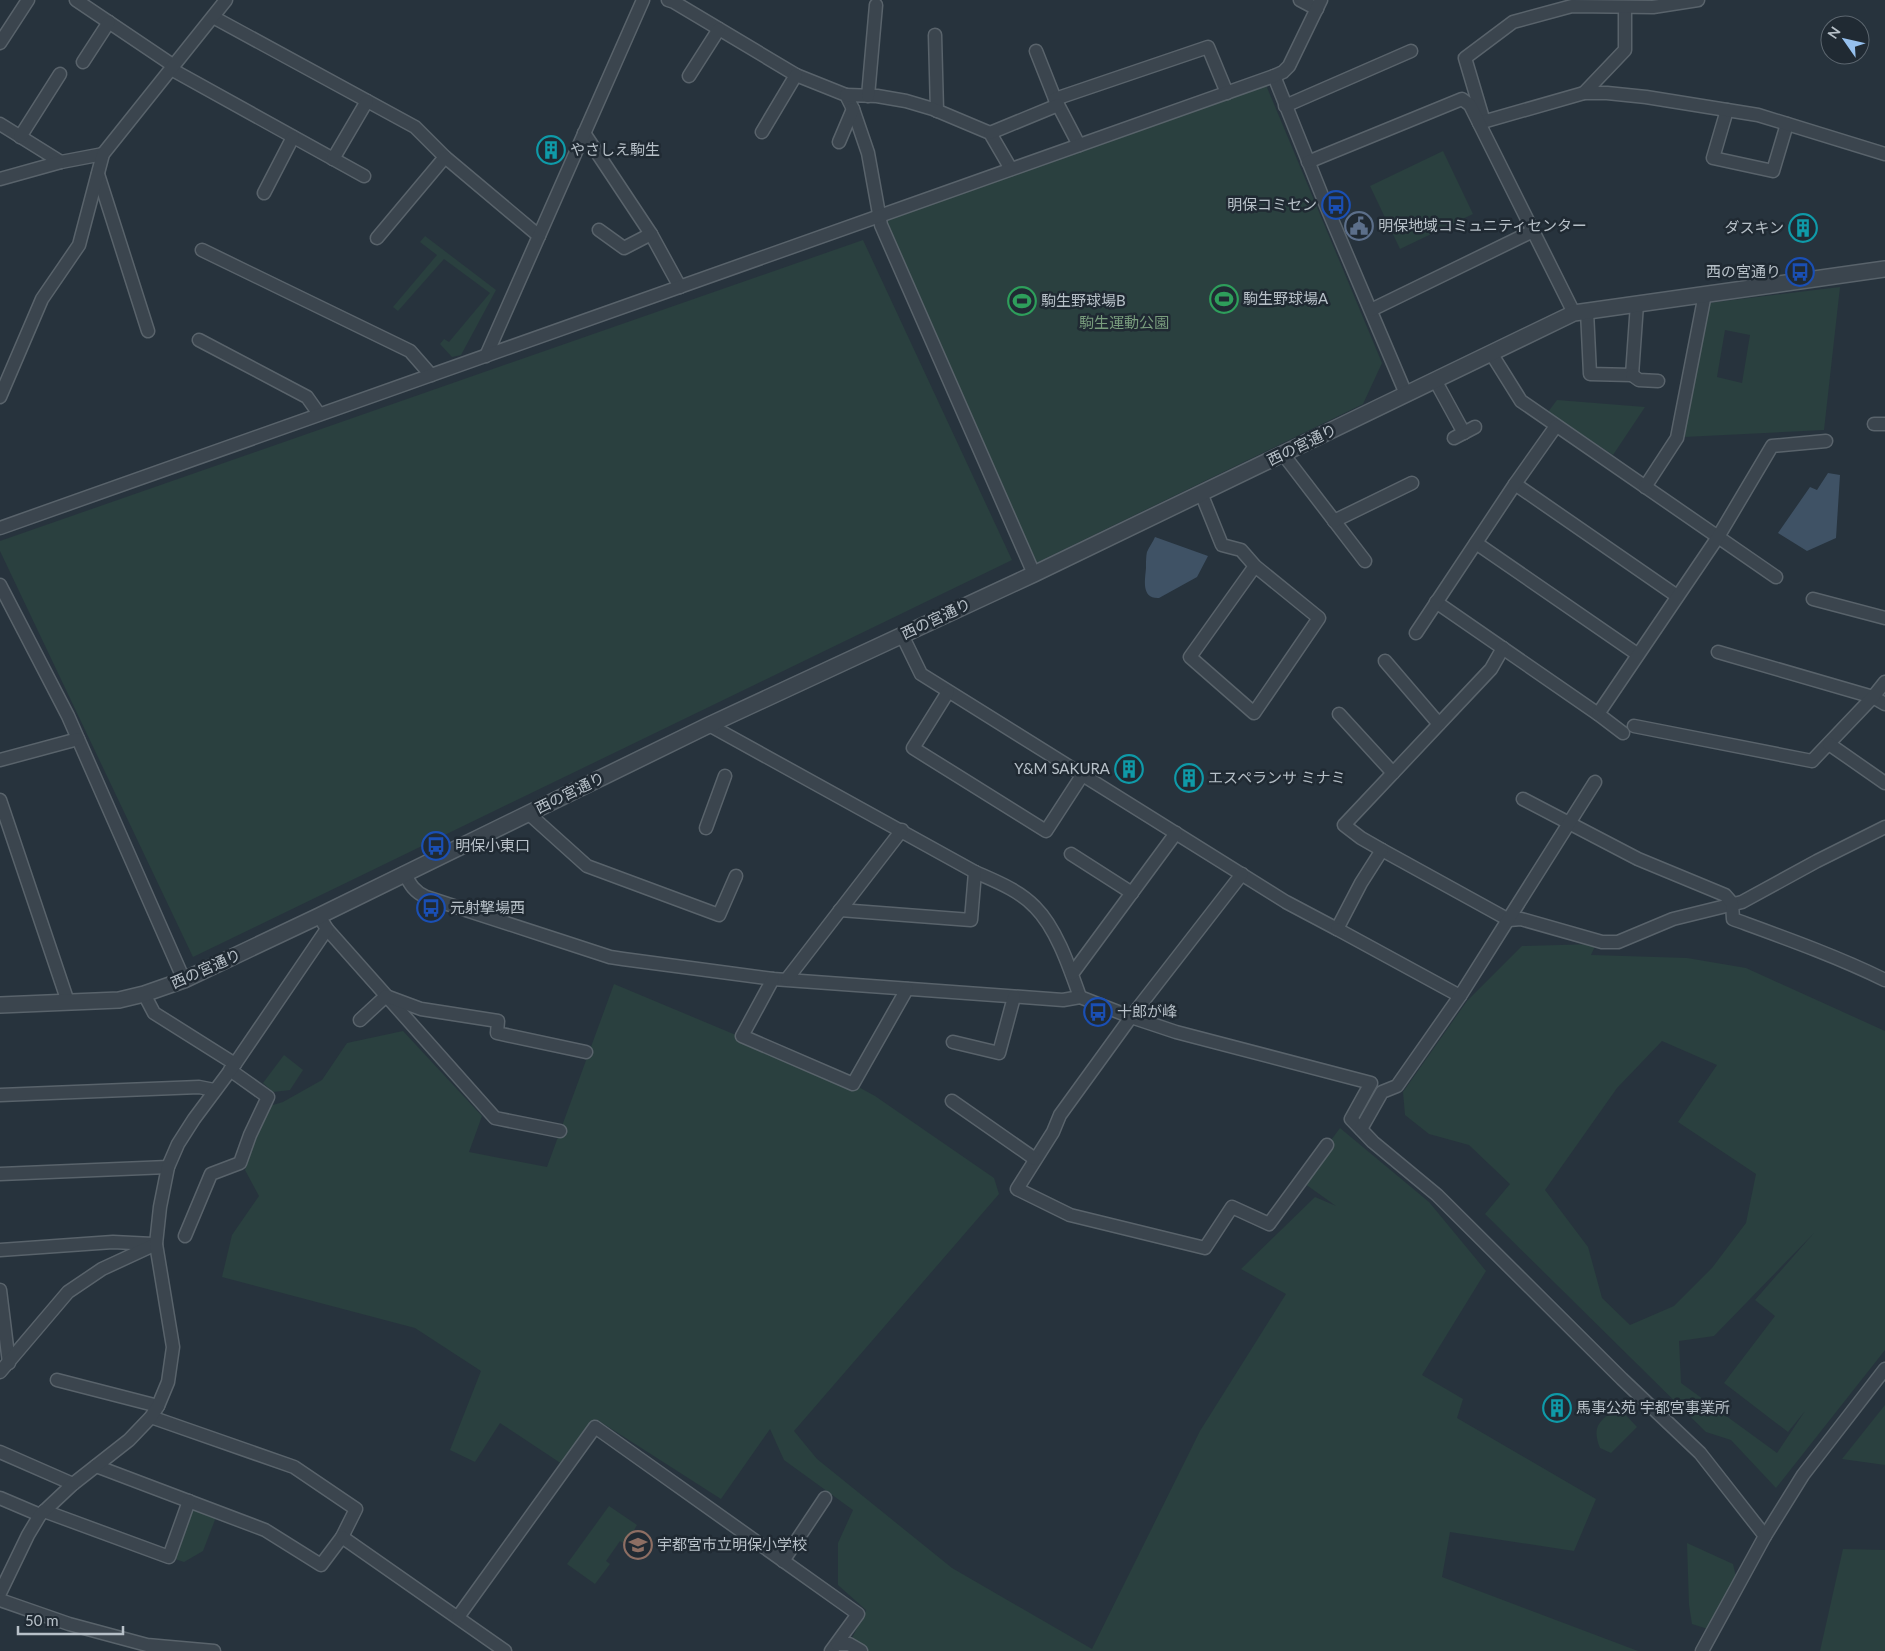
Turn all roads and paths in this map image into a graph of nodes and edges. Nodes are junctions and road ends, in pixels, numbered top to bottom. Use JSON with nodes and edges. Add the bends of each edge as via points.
{"nodes":[{"id":1,"x":28,"y":0,"type":"edge"},
{"id":2,"x":76,"y":0,"type":"edge"},
{"id":3,"x":226,"y":0,"type":"edge"},
{"id":4,"x":642,"y":0,"type":"edge"},
{"id":5,"x":668,"y":0,"type":"edge"},
{"id":6,"x":1300,"y":0,"type":"edge"},
{"id":7,"x":1698,"y":0,"type":"edge"},
{"id":8,"x":1319,"y":4,"type":"edge"},
{"id":9,"x":876,"y":5,"type":"dead end"},
{"id":10,"x":1626,"y":6,"type":"junction"},
{"id":11,"x":213,"y":17,"type":"junction"},
{"id":12,"x":109,"y":22,"type":"junction"},
{"id":13,"x":719,"y":29,"type":"junction"},
{"id":14,"x":935,"y":35,"type":"dead end"},
{"id":15,"x":0,"y":44,"type":"edge"},
{"id":16,"x":1036,"y":51,"type":"dead end"},
{"id":17,"x":1411,"y":51,"type":"dead end"},
{"id":18,"x":82,"y":62,"type":"dead end"},
{"id":19,"x":172,"y":68,"type":"junction"},
{"id":20,"x":60,"y":74,"type":"dead end"},
{"id":21,"x":796,"y":75,"type":"junction"},
{"id":22,"x":689,"y":76,"type":"dead end"},
{"id":23,"x":1274,"y":76,"type":"junction"},
{"id":24,"x":1227,"y":93,"type":"junction"},
{"id":25,"x":1584,"y":93,"type":"junction"},
{"id":26,"x":846,"y":95,"type":"junction"},
{"id":27,"x":868,"y":96,"type":"junction"},
{"id":28,"x":367,"y":101,"type":"junction"},
{"id":29,"x":1056,"y":102,"type":"junction"},
{"id":30,"x":1285,"y":106,"type":"junction"},
{"id":31,"x":853,"y":110,"type":"junction"},
{"id":32,"x":1727,"y":110,"type":"junction"},
{"id":33,"x":936,"y":111,"type":"junction"},
{"id":34,"x":1481,"y":123,"type":"junction"},
{"id":35,"x":0,"y":124,"type":"edge"},
{"id":36,"x":1787,"y":124,"type":"junction"},
{"id":37,"x":762,"y":132,"type":"dead end"},
{"id":38,"x":584,"y":133,"type":"junction"},
{"id":39,"x":990,"y":133,"type":"junction"},
{"id":40,"x":20,"y":137,"type":"junction"},
{"id":41,"x":293,"y":137,"type":"junction"},
{"id":42,"x":839,"y":142,"type":"dead end"},
{"id":43,"x":1079,"y":145,"type":"junction"},
{"id":44,"x":103,"y":154,"type":"junction"},
{"id":45,"x":1885,"y":154,"type":"edge"},
{"id":46,"x":445,"y":157,"type":"junction"},
{"id":47,"x":333,"y":159,"type":"junction"},
{"id":48,"x":61,"y":162,"type":"junction"},
{"id":49,"x":1308,"y":162,"type":"junction"},
{"id":50,"x":1011,"y":169,"type":"junction"},
{"id":51,"x":98,"y":174,"type":"junction"},
{"id":52,"x":364,"y":176,"type":"dead end"},
{"id":53,"x":0,"y":179,"type":"edge"},
{"id":54,"x":264,"y":193,"type":"dead end"},
{"id":55,"x":879,"y":216,"type":"junction"},
{"id":56,"x":599,"y":230,"type":"dead end"},
{"id":57,"x":1533,"y":231,"type":"junction"},
{"id":58,"x":650,"y":234,"type":"junction"},
{"id":59,"x":539,"y":236,"type":"junction"},
{"id":60,"x":376,"y":238,"type":"dead end"},
{"id":61,"x":202,"y":250,"type":"dead end"},
{"id":62,"x":1885,"y":269,"type":"edge"},
{"id":63,"x":680,"y":287,"type":"junction"},
{"id":64,"x":1705,"y":294,"type":"junction"},
{"id":65,"x":1637,"y":304,"type":"junction"},
{"id":66,"x":1371,"y":310,"type":"junction"},
{"id":67,"x":1581,"y":312,"type":"junction"},
{"id":68,"x":148,"y":331,"type":"dead end"},
{"id":69,"x":199,"y":340,"type":"dead end"},
{"id":70,"x":1491,"y":353,"type":"junction"},
{"id":71,"x":486,"y":356,"type":"junction"},
{"id":72,"x":431,"y":375,"type":"junction"},
{"id":73,"x":1632,"y":376,"type":"junction"},
{"id":74,"x":1435,"y":380,"type":"junction"},
{"id":75,"x":1658,"y":381,"type":"dead end"},
{"id":76,"x":1406,"y":394,"type":"junction"},
{"id":77,"x":0,"y":397,"type":"edge"},
{"id":78,"x":319,"y":414,"type":"junction"},
{"id":79,"x":1556,"y":426,"type":"junction"},
{"id":80,"x":1464,"y":432,"type":"dead end"},
{"id":81,"x":1826,"y":441,"type":"dead end"},
{"id":82,"x":1283,"y":454,"type":"junction"},
{"id":83,"x":1412,"y":483,"type":"dead end"},
{"id":84,"x":1515,"y":484,"type":"junction"},
{"id":85,"x":1645,"y":487,"type":"junction"},
{"id":86,"x":1201,"y":493,"type":"junction"},
{"id":87,"x":1334,"y":520,"type":"junction"},
{"id":88,"x":0,"y":528,"type":"edge"},
{"id":89,"x":1718,"y":537,"type":"junction"},
{"id":90,"x":1476,"y":543,"type":"junction"},
{"id":91,"x":1366,"y":561,"type":"dead end"},
{"id":92,"x":1255,"y":566,"type":"junction"},
{"id":93,"x":1034,"y":574,"type":"junction"},
{"id":94,"x":1776,"y":577,"type":"dead end"},
{"id":95,"x":0,"y":585,"type":"edge"},
{"id":96,"x":1677,"y":596,"type":"junction"},
{"id":97,"x":1813,"y":599,"type":"dead end"},
{"id":98,"x":1436,"y":602,"type":"junction"},
{"id":99,"x":1885,"y":618,"type":"edge"},
{"id":100,"x":1416,"y":633,"type":"dead end"},
{"id":101,"x":902,"y":635,"type":"junction"},
{"id":102,"x":1503,"y":648,"type":"junction"},
{"id":103,"x":1718,"y":652,"type":"dead end"},
{"id":104,"x":1637,"y":654,"type":"junction"},
{"id":105,"x":1385,"y":661,"type":"dead end"},
{"id":106,"x":1885,"y":682,"type":"edge"},
{"id":107,"x":948,"y":692,"type":"junction"},
{"id":108,"x":1873,"y":697,"type":"junction"},
{"id":109,"x":1885,"y":704,"type":"edge"},
{"id":110,"x":1339,"y":714,"type":"dead end"},
{"id":111,"x":1598,"y":714,"type":"junction"},
{"id":112,"x":1439,"y":724,"type":"junction"},
{"id":113,"x":709,"y":725,"type":"junction"},
{"id":114,"x":1634,"y":726,"type":"dead end"},
{"id":115,"x":1623,"y":733,"type":"dead end"},
{"id":116,"x":78,"y":739,"type":"junction"},
{"id":117,"x":1829,"y":744,"type":"junction"},
{"id":118,"x":0,"y":760,"type":"edge"},
{"id":119,"x":1393,"y":773,"type":"junction"},
{"id":120,"x":1083,"y":774,"type":"junction"},
{"id":121,"x":725,"y":776,"type":"dead end"},
{"id":122,"x":1595,"y":782,"type":"dead end"},
{"id":123,"x":1885,"y":783,"type":"edge"},
{"id":124,"x":1523,"y":799,"type":"dead end"},
{"id":125,"x":0,"y":800,"type":"edge"},
{"id":126,"x":528,"y":813,"type":"junction"},
{"id":127,"x":1570,"y":823,"type":"junction"},
{"id":128,"x":1885,"y":827,"type":"edge"},
{"id":129,"x":706,"y":828,"type":"dead end"},
{"id":130,"x":902,"y":830,"type":"junction"},
{"id":131,"x":1176,"y":833,"type":"junction"},
{"id":132,"x":1382,"y":850,"type":"junction"},
{"id":133,"x":1070,"y":854,"type":"dead end"},
{"id":134,"x":975,"y":872,"type":"junction"},
{"id":135,"x":404,"y":873,"type":"junction"},
{"id":136,"x":1242,"y":874,"type":"junction"},
{"id":137,"x":736,"y":876,"type":"dead end"},
{"id":138,"x":1132,"y":893,"type":"junction"},
{"id":139,"x":1732,"y":903,"type":"junction"},
{"id":140,"x":840,"y":910,"type":"junction"},
{"id":141,"x":1509,"y":920,"type":"junction"},
{"id":142,"x":323,"y":922,"type":"junction"},
{"id":143,"x":1338,"y":929,"type":"junction"},
{"id":144,"x":1072,"y":974,"type":"junction"},
{"id":145,"x":773,"y":979,"type":"junction"},
{"id":146,"x":787,"y":979,"type":"junction"},
{"id":147,"x":184,"y":980,"type":"junction"},
{"id":148,"x":1885,"y":980,"type":"edge"},
{"id":149,"x":907,"y":989,"type":"junction"},
{"id":150,"x":144,"y":994,"type":"junction"},
{"id":151,"x":386,"y":996,"type":"junction"},
{"id":152,"x":1460,"y":996,"type":"junction"},
{"id":153,"x":1014,"y":997,"type":"junction"},
{"id":154,"x":1080,"y":997,"type":"junction"},
{"id":155,"x":68,"y":1002,"type":"junction"},
{"id":156,"x":0,"y":1005,"type":"edge"},
{"id":157,"x":1131,"y":1017,"type":"junction"},
{"id":158,"x":360,"y":1020,"type":"dead end"},
{"id":159,"x":953,"y":1042,"type":"dead end"},
{"id":160,"x":586,"y":1052,"type":"dead end"},
{"id":161,"x":233,"y":1067,"type":"junction"},
{"id":162,"x":1371,"y":1084,"type":"junction"},
{"id":163,"x":214,"y":1090,"type":"junction"},
{"id":164,"x":1382,"y":1092,"type":"junction"},
{"id":165,"x":0,"y":1095,"type":"edge"},
{"id":166,"x":952,"y":1102,"type":"dead end"},
{"id":167,"x":1361,"y":1129,"type":"junction"},
{"id":168,"x":560,"y":1131,"type":"dead end"},
{"id":169,"x":1327,"y":1145,"type":"dead end"},
{"id":170,"x":1035,"y":1159,"type":"junction"},
{"id":171,"x":168,"y":1167,"type":"junction"},
{"id":172,"x":0,"y":1174,"type":"edge"},
{"id":173,"x":185,"y":1236,"type":"dead end"},
{"id":174,"x":156,"y":1244,"type":"junction"},
{"id":175,"x":0,"y":1250,"type":"edge"},
{"id":176,"x":0,"y":1290,"type":"edge"},
{"id":177,"x":5,"y":1368,"type":"edge"},
{"id":178,"x":1885,"y":1369,"type":"edge"},
{"id":179,"x":57,"y":1380,"type":"dead end"},
{"id":180,"x":154,"y":1412,"type":"junction"},
{"id":181,"x":0,"y":1452,"type":"edge"},
{"id":182,"x":96,"y":1466,"type":"junction"},
{"id":183,"x":73,"y":1484,"type":"junction"},
{"id":184,"x":0,"y":1498,"type":"edge"},
{"id":185,"x":825,"y":1498,"type":"dead end"},
{"id":186,"x":189,"y":1501,"type":"junction"},
{"id":187,"x":42,"y":1513,"type":"junction"},
{"id":188,"x":1765,"y":1536,"type":"junction"},
{"id":189,"x":342,"y":1537,"type":"junction"},
{"id":190,"x":783,"y":1561,"type":"junction"},
{"id":191,"x":0,"y":1593,"type":"edge"},
{"id":192,"x":0,"y":1600,"type":"edge"},
{"id":193,"x":458,"y":1617,"type":"junction"},
{"id":194,"x":140,"y":1647,"type":"edge"},
{"id":195,"x":834,"y":1647,"type":"edge"},
{"id":196,"x":214,"y":1651,"type":"edge"},
{"id":197,"x":505,"y":1651,"type":"edge"},
{"id":198,"x":861,"y":1651,"type":"edge"},
{"id":199,"x":1702,"y":1651,"type":"edge"}],
"edges":[{"from":1,"to":15,"type":"street"},
{"from":2,"to":12,"type":"street"},
{"from":3,"to":11,"type":"street"},
{"from":4,"to":38,"type":"street"},
{"from":5,"to":13,"type":"street"},
{"from":6,"to":8,"type":"street"},
{"from":7,"to":10,"type":"street","via":[[1653,7]]},
{"from":8,"to":23,"type":"street","via":[[1289,66]]},
{"from":9,"to":27,"type":"street"},
{"from":10,"to":25,"type":"street","via":[[1625,50]]},
{"from":10,"to":34,"type":"street","via":[[1572,6],[1513,22],[1465,58]]},
{"from":11,"to":19,"type":"street"},
{"from":11,"to":28,"type":"street"},
{"from":12,"to":18,"type":"street"},
{"from":12,"to":19,"type":"street"},
{"from":13,"to":21,"type":"street"},
{"from":13,"to":22,"type":"street"},
{"from":14,"to":33,"type":"street"},
{"from":16,"to":29,"type":"street"},
{"from":17,"to":30,"type":"street"},
{"from":19,"to":41,"type":"street"},
{"from":19,"to":44,"type":"street"},
{"from":20,"to":40,"type":"street"},
{"from":21,"to":26,"type":"street"},
{"from":21,"to":37,"type":"street"},
{"from":23,"to":24,"type":"street"},
{"from":23,"to":30,"type":"street"},
{"from":24,"to":29,"type":"street","via":[[1208,47]]},
{"from":24,"to":43,"type":"street"},
{"from":25,"to":32,"type":"street","via":[[1646,97]]},
{"from":25,"to":34,"type":"street"},
{"from":26,"to":27,"type":"street"},
{"from":26,"to":31,"type":"street"},
{"from":27,"to":33,"type":"street","via":[[906,100]]},
{"from":28,"to":46,"type":"street","via":[[415,127]]},
{"from":28,"to":47,"type":"street"},
{"from":29,"to":39,"type":"street"},
{"from":29,"to":43,"type":"street"},
{"from":30,"to":49,"type":"street"},
{"from":31,"to":42,"type":"street"},
{"from":31,"to":55,"type":"street","via":[[868,153]]},
{"from":32,"to":36,"type":"street"},
{"from":32,"to":36,"type":"street","via":[[1713,158],[1773,171]]},
{"from":33,"to":39,"type":"street"},
{"from":34,"to":49,"type":"street","via":[[1462,98]]},
{"from":34,"to":57,"type":"street"},
{"from":35,"to":40,"type":"street"},
{"from":36,"to":45,"type":"street"},
{"from":38,"to":58,"type":"street"},
{"from":38,"to":59,"type":"street"},
{"from":39,"to":50,"type":"street"},
{"from":40,"to":48,"type":"street"},
{"from":41,"to":47,"type":"street"},
{"from":41,"to":54,"type":"street"},
{"from":43,"to":50,"type":"street"},
{"from":44,"to":48,"type":"street"},
{"from":44,"to":51,"type":"street"},
{"from":46,"to":59,"type":"street"},
{"from":46,"to":60,"type":"street"},
{"from":47,"to":52,"type":"street"},
{"from":48,"to":53,"type":"street"},
{"from":49,"to":66,"type":"street"},
{"from":50,"to":55,"type":"street"},
{"from":51,"to":68,"type":"street"},
{"from":51,"to":77,"type":"street","via":[[78,245],[42,298]]},
{"from":55,"to":63,"type":"street"},
{"from":55,"to":93,"type":"street"},
{"from":56,"to":58,"type":"street","via":[[624,248]]},
{"from":57,"to":66,"type":"street"},
{"from":57,"to":67,"type":"street"},
{"from":58,"to":63,"type":"street"},
{"from":59,"to":71,"type":"street"},
{"from":61,"to":72,"type":"street","via":[[410,351]]},
{"from":62,"to":64,"type":"street","name":"西の宮通り"},
{"from":63,"to":71,"type":"street"},
{"from":64,"to":65,"type":"street","name":"西の宮通り"},
{"from":64,"to":85,"type":"street","via":[[1678,438]]},
{"from":65,"to":67,"type":"street","name":"西の宮通り"},
{"from":65,"to":73,"type":"street"},
{"from":66,"to":76,"type":"street"},
{"from":67,"to":70,"type":"street","name":"西の宮通り"},
{"from":67,"to":73,"type":"street","via":[[1590,374]]},
{"from":69,"to":78,"type":"street","via":[[307,397]]},
{"from":70,"to":74,"type":"street","name":"西の宮通り"},
{"from":70,"to":79,"type":"street","via":[[1521,401]]},
{"from":71,"to":72,"type":"street"},
{"from":72,"to":78,"type":"street"},
{"from":73,"to":75,"type":"street","via":[[1639,380]]},
{"from":74,"to":76,"type":"street","name":"西の宮通り"},
{"from":74,"to":80,"type":"street"},
{"from":76,"to":82,"type":"street","name":"西の宮通り"},
{"from":78,"to":88,"type":"street"},
{"from":79,"to":84,"type":"street"},
{"from":79,"to":85,"type":"street"},
{"from":81,"to":89,"type":"street","via":[[1772,446]]},
{"from":82,"to":86,"type":"street","name":"西の宮通り"},
{"from":82,"to":87,"type":"street"},
{"from":83,"to":87,"type":"street"},
{"from":84,"to":90,"type":"street"},
{"from":84,"to":96,"type":"street"},
{"from":85,"to":89,"type":"street"},
{"from":86,"to":92,"type":"street","via":[[1222,545],[1241,550]]},
{"from":86,"to":93,"type":"street","name":"西の宮通り"},
{"from":87,"to":91,"type":"street"},
{"from":89,"to":94,"type":"street"},
{"from":89,"to":96,"type":"street"},
{"from":90,"to":98,"type":"street"},
{"from":90,"to":104,"type":"street"},
{"from":92,"to":92,"type":"street","via":[[1190,657],[1254,713],[1319,618]]},
{"from":93,"to":101,"type":"street","name":"西の宮通り"},
{"from":95,"to":116,"type":"street"},
{"from":96,"to":104,"type":"street"},
{"from":97,"to":99,"type":"street"},
{"from":98,"to":100,"type":"street"},
{"from":98,"to":102,"type":"street"},
{"from":101,"to":107,"type":"street","via":[[921,674]]},
{"from":101,"to":113,"type":"street","name":"西の宮通り"},
{"from":102,"to":111,"type":"street"},
{"from":102,"to":112,"type":"street","via":[[1490,669]]},
{"from":103,"to":108,"type":"street"},
{"from":104,"to":111,"type":"street"},
{"from":105,"to":112,"type":"street"},
{"from":106,"to":108,"type":"street"},
{"from":107,"to":120,"type":"street"},
{"from":107,"to":120,"type":"street","via":[[913,748],[1046,831]]},
{"from":108,"to":109,"type":"street"},
{"from":108,"to":117,"type":"street"},
{"from":110,"to":119,"type":"street"},
{"from":111,"to":115,"type":"street"},
{"from":112,"to":119,"type":"street"},
{"from":113,"to":126,"type":"street","name":"西の宮通り"},
{"from":113,"to":130,"type":"street"},
{"from":114,"to":117,"type":"street","via":[[1812,761]]},
{"from":116,"to":118,"type":"street"},
{"from":116,"to":147,"type":"street"},
{"from":117,"to":123,"type":"street"},
{"from":119,"to":132,"type":"street","via":[[1344,825]]},
{"from":120,"to":131,"type":"street"},
{"from":121,"to":129,"type":"street"},
{"from":122,"to":127,"type":"street"},
{"from":124,"to":127,"type":"street"},
{"from":125,"to":155,"type":"street"},
{"from":126,"to":135,"type":"street","name":"西の宮通り"},
{"from":126,"to":137,"type":"street","via":[[587,866],[719,915]]},
{"from":127,"to":139,"type":"street","via":[[1638,859],[1725,895]]},
{"from":127,"to":141,"type":"street"},
{"from":128,"to":139,"type":"street","via":[[1742,902]]},
{"from":130,"to":134,"type":"street"},
{"from":130,"to":140,"type":"street"},
{"from":131,"to":136,"type":"street"},
{"from":131,"to":138,"type":"street"},
{"from":132,"to":141,"type":"street"},
{"from":132,"to":143,"type":"street","via":[[1361,882]]},
{"from":133,"to":138,"type":"street"},
{"from":134,"to":140,"type":"street","via":[[971,920]]},
{"from":134,"to":144,"type":"street","via":[[1011,889],[1035,907],[1051,928]]},
{"from":135,"to":142,"type":"street","name":"西の宮通り"},
{"from":135,"to":145,"type":"street","via":[[418,894],[610,956]]},
{"from":136,"to":143,"type":"street"},
{"from":136,"to":157,"type":"street"},
{"from":138,"to":144,"type":"street"},
{"from":139,"to":141,"type":"street","via":[[1673,919],[1618,942],[1602,942],[1521,919]]},
{"from":139,"to":148,"type":"street","via":[[1733,920],[1802,944]]},
{"from":140,"to":146,"type":"street"},
{"from":141,"to":152,"type":"street"},
{"from":142,"to":147,"type":"street","name":"西の宮通り"},
{"from":142,"to":151,"type":"street"},
{"from":142,"to":161,"type":"street"},
{"from":143,"to":152,"type":"street"},
{"from":144,"to":154,"type":"street"},
{"from":145,"to":146,"type":"street"},
{"from":145,"to":149,"type":"street","via":[[742,1036],[854,1084]]},
{"from":146,"to":149,"type":"street"},
{"from":147,"to":150,"type":"street","name":"西の宮通り"},
{"from":149,"to":153,"type":"street"},
{"from":150,"to":155,"type":"street","name":"西の宮通り","via":[[119,1000]]},
{"from":150,"to":161,"type":"street","via":[[154,1013]]},
{"from":151,"to":158,"type":"street"},
{"from":151,"to":160,"type":"street","via":[[421,1008],[498,1021],[497,1033]]},
{"from":151,"to":168,"type":"street","via":[[496,1118]]},
{"from":152,"to":164,"type":"street","via":[[1398,1086]]},
{"from":153,"to":154,"type":"street","via":[[1063,1000]]},
{"from":153,"to":159,"type":"street","via":[[999,1053]]},
{"from":154,"to":157,"type":"street"},
{"from":155,"to":156,"type":"street","name":"西の宮通り"},
{"from":157,"to":162,"type":"street"},
{"from":157,"to":170,"type":"street","via":[[1060,1115]]},
{"from":161,"to":163,"type":"street"},
{"from":161,"to":173,"type":"street","via":[[268,1097],[240,1164],[211,1174]]},
{"from":162,"to":164,"type":"street"},
{"from":162,"to":167,"type":"street","via":[[1351,1119]]},
{"from":163,"to":165,"type":"street","via":[[198,1087]]},
{"from":163,"to":171,"type":"street","via":[[178,1144]]},
{"from":164,"to":167,"type":"street"},
{"from":166,"to":170,"type":"street"},
{"from":167,"to":188,"type":"street","via":[[1437,1194],[1700,1453]]},
{"from":169,"to":170,"type":"street","via":[[1269,1224],[1232,1207],[1205,1248],[1070,1215],[1017,1188]]},
{"from":171,"to":172,"type":"street"},
{"from":171,"to":174,"type":"street"},
{"from":174,"to":175,"type":"street","via":[[113,1242]]},
{"from":174,"to":177,"type":"street","via":[[102,1270],[68,1292]]},
{"from":174,"to":180,"type":"street","via":[[173,1347],[168,1382]]},
{"from":176,"to":177,"type":"street"},
{"from":178,"to":188,"type":"street","via":[[1803,1475]]},
{"from":179,"to":180,"type":"street"},
{"from":180,"to":182,"type":"street","via":[[129,1440]]},
{"from":180,"to":189,"type":"street","via":[[294,1467],[356,1508]]},
{"from":181,"to":183,"type":"street"},
{"from":182,"to":183,"type":"street"},
{"from":182,"to":186,"type":"street"},
{"from":183,"to":187,"type":"street"},
{"from":184,"to":187,"type":"street"},
{"from":185,"to":190,"type":"street"},
{"from":186,"to":187,"type":"street","via":[[169,1557]]},
{"from":186,"to":189,"type":"street","via":[[265,1530],[321,1565]]},
{"from":187,"to":191,"type":"street"},
{"from":188,"to":199,"type":"street"},
{"from":189,"to":193,"type":"street"},
{"from":190,"to":193,"type":"street","via":[[595,1427]]},
{"from":190,"to":195,"type":"street","via":[[858,1614]]},
{"from":192,"to":194,"type":"street"},
{"from":193,"to":197,"type":"street"},
{"from":194,"to":196,"type":"street"},
{"from":195,"to":198,"type":"street","via":[[849,1644]]}]}
